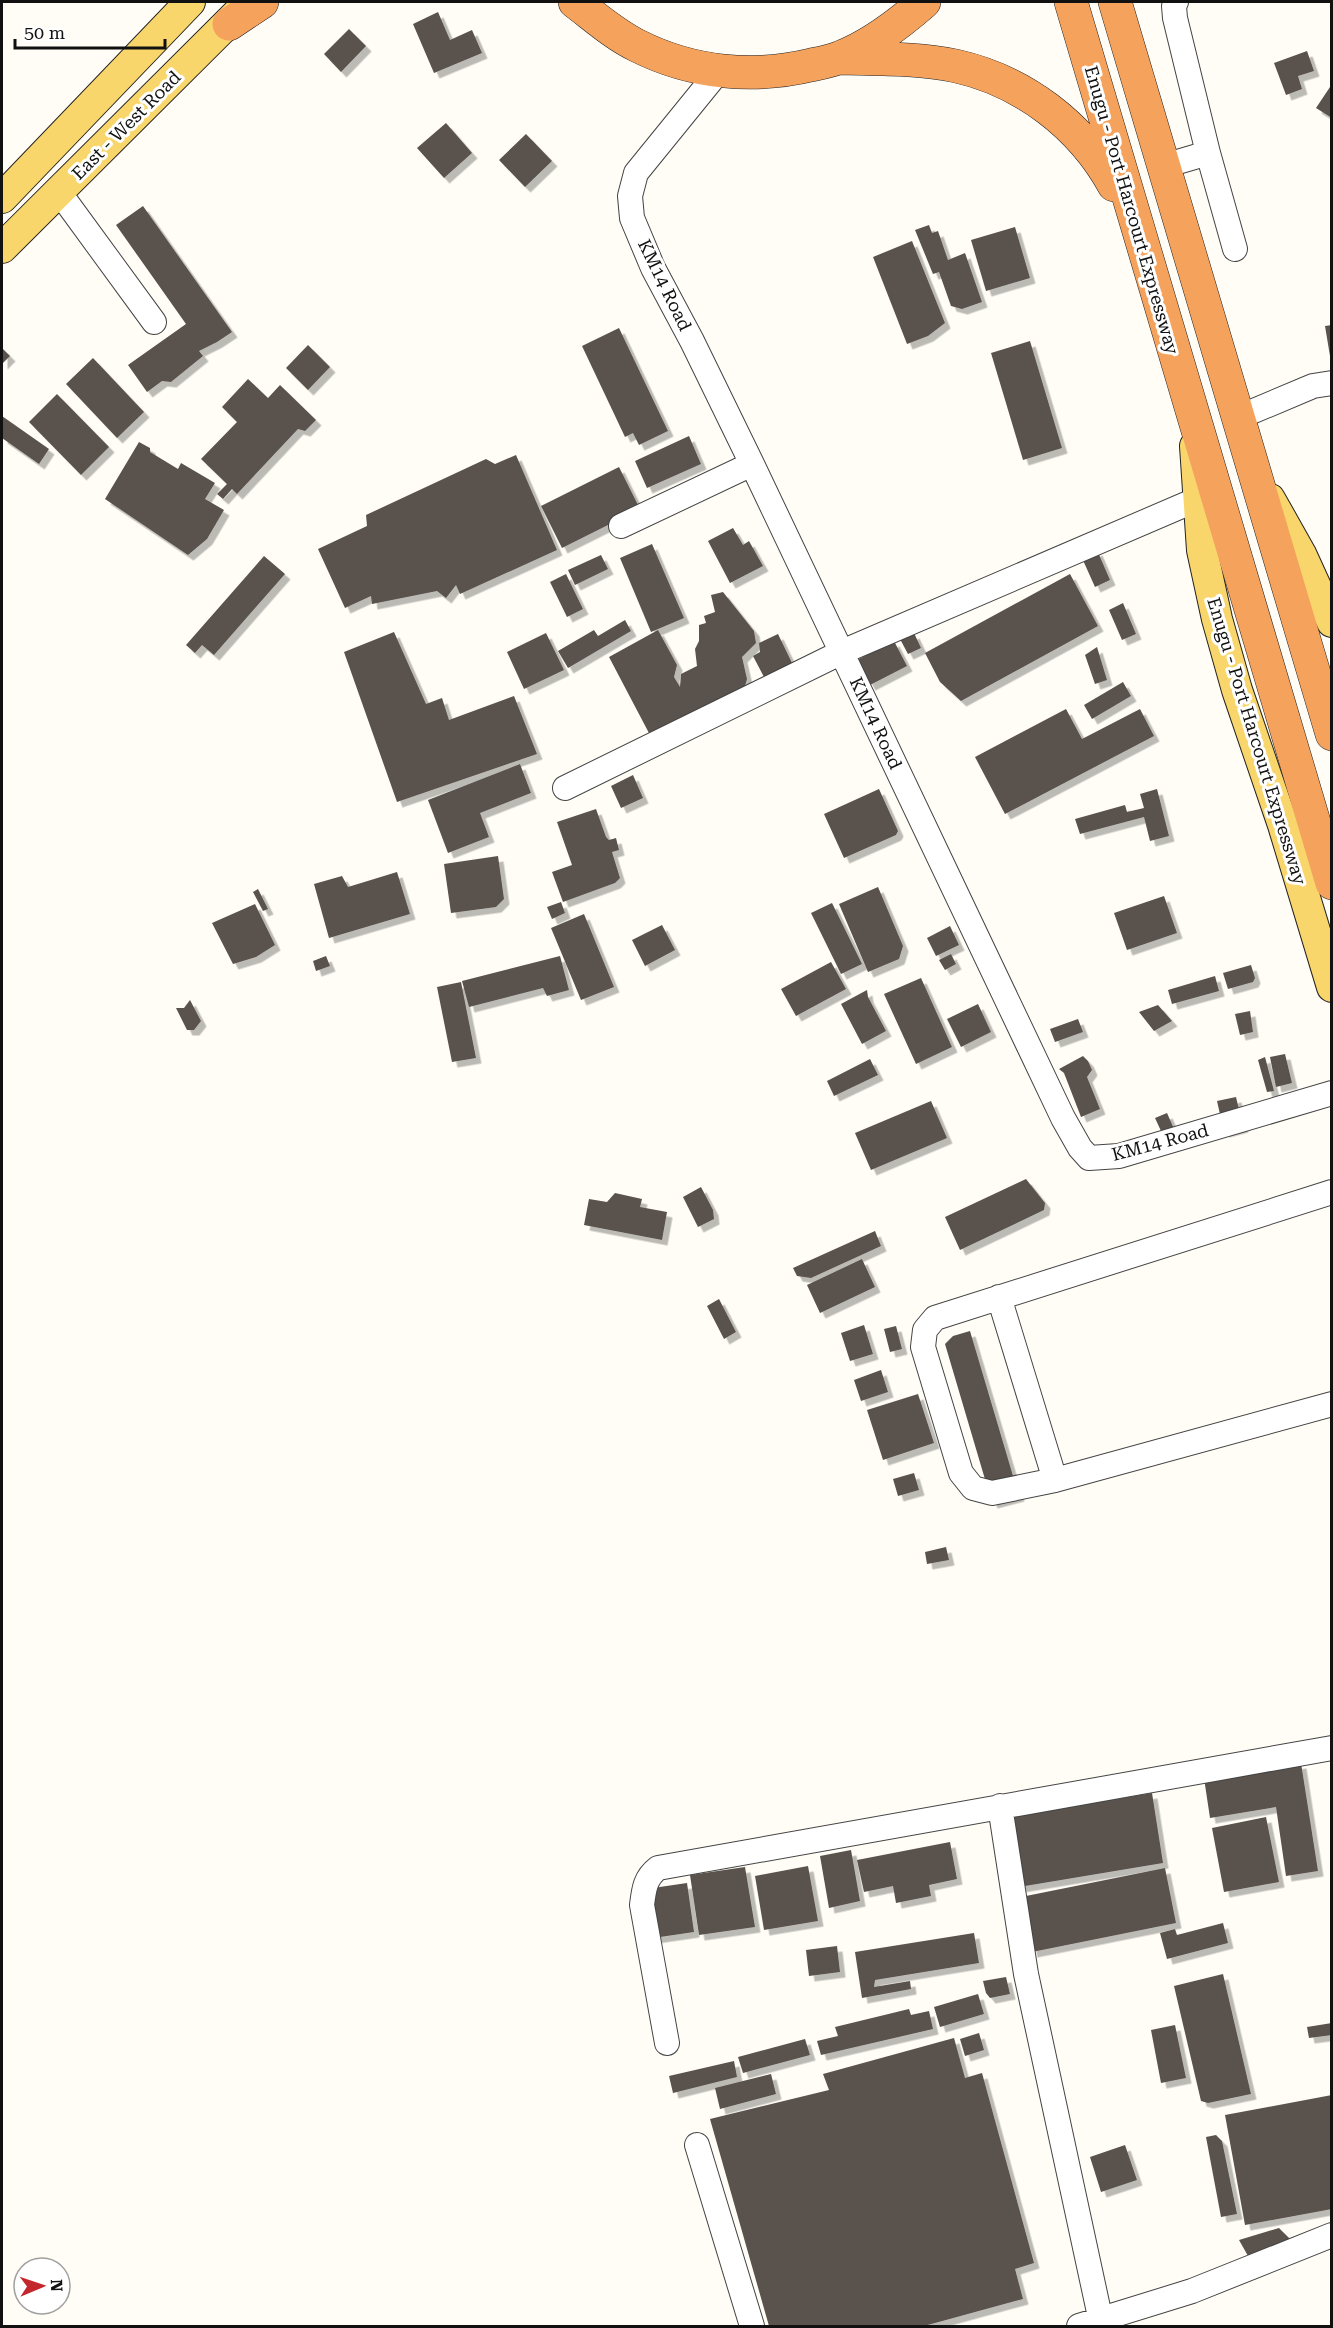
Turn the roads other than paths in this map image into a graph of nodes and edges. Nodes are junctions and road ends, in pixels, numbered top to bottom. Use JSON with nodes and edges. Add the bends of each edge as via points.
{"nodes":[{"id":1,"x":261,"y":2,"type":"edge"},
{"id":2,"x":575,"y":2,"type":"edge"},
{"id":3,"x":924,"y":2,"type":"edge"},
{"id":4,"x":1071,"y":2,"type":"edge"},
{"id":5,"x":1115,"y":2,"type":"edge"},
{"id":6,"x":1176,"y":2,"type":"edge"},
{"id":7,"x":179,"y":6,"type":"edge"},
{"id":8,"x":239,"y":13,"type":"edge"},
{"id":9,"x":841,"y":57,"type":"junction"},
{"id":10,"x":718,"y":72,"type":"junction"},
{"id":11,"x":1208,"y":153,"type":"junction"},
{"id":12,"x":1164,"y":166,"type":"junction"},
{"id":13,"x":59,"y":192,"type":"junction"},
{"id":14,"x":2,"y":198,"type":"edge"},
{"id":15,"x":1135,"y":223,"type":"junction"},
{"id":16,"x":2,"y":248,"type":"edge"},
{"id":17,"x":1235,"y":249,"type":"dead end"},
{"id":18,"x":154,"y":322,"type":"dead end"},
{"id":19,"x":1332,"y":383,"type":"edge"},
{"id":20,"x":1238,"y":418,"type":"junction"},
{"id":21,"x":1193,"y":419,"type":"junction"},
{"id":22,"x":752,"y":464,"type":"junction"},
{"id":23,"x":1198,"y":499,"type":"junction"},
{"id":24,"x":621,"y":526,"type":"dead end"},
{"id":25,"x":1329,"y":611,"type":"edge"},
{"id":26,"x":842,"y":652,"type":"junction"},
{"id":27,"x":1332,"y":734,"type":"edge"},
{"id":28,"x":565,"y":788,"type":"dead end"},
{"id":29,"x":1332,"y":883,"type":"edge"},
{"id":30,"x":1332,"y":987,"type":"edge"},
{"id":31,"x":1332,"y":1093,"type":"edge"},
{"id":32,"x":1332,"y":1192,"type":"edge"},
{"id":33,"x":999,"y":1297,"type":"junction"},
{"id":34,"x":1332,"y":1404,"type":"edge"},
{"id":35,"x":1055,"y":1480,"type":"junction"},
{"id":36,"x":1332,"y":1748,"type":"edge"},
{"id":37,"x":1000,"y":1806,"type":"junction"},
{"id":38,"x":667,"y":2043,"type":"dead end"},
{"id":39,"x":697,"y":2145,"type":"dead end"},
{"id":40,"x":1332,"y":2235,"type":"edge"},
{"id":41,"x":1094,"y":2324,"type":"edge"},
{"id":42,"x":752,"y":2326,"type":"edge"}],
"edges":[{"from":1,"to":8,"type":"highway"},
{"from":2,"to":10,"type":"highway","via":[[636,45],[668,59]]},
{"from":3,"to":9,"type":"highway","via":[[881,35]]},
{"from":4,"to":15,"type":"highway","name":"Enugu - Port Harcourt Expressway"},
{"from":5,"to":12,"type":"highway"},
{"from":6,"to":11,"type":"street","via":[[1175,18]]},
{"from":7,"to":14,"type":"main road","name":"East - West Road"},
{"from":8,"to":13,"type":"main road","name":"East - West Road"},
{"from":9,"to":10,"type":"highway","via":[[784,71]]},
{"from":9,"to":15,"type":"highway","via":[[955,66],[1011,84],[1066,123],[1090,148]]},
{"from":10,"to":22,"type":"street","name":"KM14 Road","via":[[636,173],[630,196],[632,218],[653,268]]},
{"from":11,"to":12,"type":"street"},
{"from":11,"to":17,"type":"street"},
{"from":12,"to":20,"type":"highway"},
{"from":13,"to":16,"type":"main road","name":"East - West Road"},
{"from":13,"to":18,"type":"street"},
{"from":15,"to":21,"type":"highway","name":"Enugu - Port Harcourt Expressway"},
{"from":19,"to":20,"type":"street","via":[[1313,386]]},
{"from":20,"to":25,"type":"main road","via":[[1271,501]]},
{"from":20,"to":27,"type":"highway"},
{"from":21,"to":23,"type":"main road","name":"Enugu - Port Harcourt Expressway"},
{"from":21,"to":29,"type":"highway","name":"Enugu - Port Harcourt Expressway"},
{"from":22,"to":24,"type":"street"},
{"from":22,"to":26,"type":"street","name":"KM14 Road"},
{"from":23,"to":26,"type":"street"},
{"from":23,"to":30,"type":"main road","name":"Enugu - Port Harcourt Expressway","via":[[1202,550],[1217,619]]},
{"from":26,"to":28,"type":"street"},
{"from":26,"to":31,"type":"street","name":"KM14 Road","via":[[1063,1118],[1089,1158],[1119,1155]]},
{"from":32,"to":33,"type":"street"},
{"from":33,"to":35,"type":"street"},
{"from":33,"to":35,"type":"street","via":[[935,1318],[924,1330],[923,1347],[961,1473],[973,1488],[992,1493]]},
{"from":34,"to":35,"type":"street"},
{"from":36,"to":37,"type":"street"},
{"from":37,"to":38,"type":"street","via":[[658,1868],[645,1884],[642,1905]]},
{"from":37,"to":41,"type":"street","via":[[1026,1974]]},
{"from":39,"to":42,"type":"street"},
{"from":40,"to":41,"type":"street","via":[[1192,2291]]}]}
